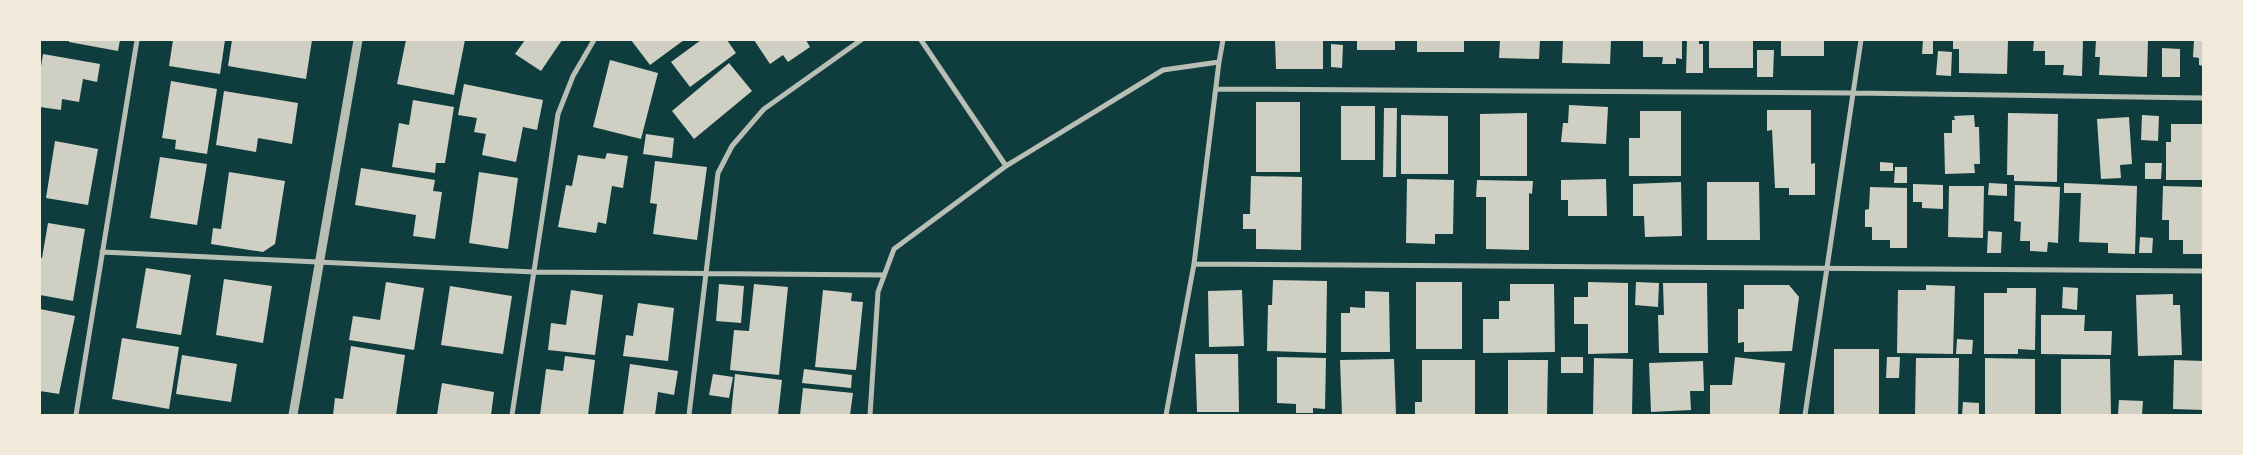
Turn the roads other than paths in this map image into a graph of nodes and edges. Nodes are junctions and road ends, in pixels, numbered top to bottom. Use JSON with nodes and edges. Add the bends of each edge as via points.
{"nodes":[{"id":1,"x":137,"y":40,"type":"edge"},
{"id":2,"x":358,"y":40,"type":"edge"},
{"id":3,"x":594,"y":40,"type":"edge"},
{"id":4,"x":861,"y":40,"type":"edge"},
{"id":5,"x":921,"y":40,"type":"edge"},
{"id":6,"x":1222,"y":40,"type":"edge"},
{"id":7,"x":1861,"y":40,"type":"edge"},
{"id":8,"x":1219,"y":62,"type":"junction"},
{"id":9,"x":1216,"y":89,"type":"junction"},
{"id":10,"x":1853,"y":93,"type":"junction"},
{"id":11,"x":2203,"y":98,"type":"edge"},
{"id":12,"x":1006,"y":166,"type":"junction"},
{"id":13,"x":102,"y":252,"type":"junction"},
{"id":14,"x":320,"y":264,"type":"junction"},
{"id":15,"x":1194,"y":264,"type":"junction"},
{"id":16,"x":1828,"y":267,"type":"junction"},
{"id":17,"x":2203,"y":271,"type":"edge"},
{"id":18,"x":534,"y":272,"type":"junction"},
{"id":19,"x":706,"y":274,"type":"junction"},
{"id":20,"x":884,"y":276,"type":"junction"},
{"id":21,"x":76,"y":415,"type":"edge"},
{"id":22,"x":293,"y":415,"type":"edge"},
{"id":23,"x":512,"y":415,"type":"edge"},
{"id":24,"x":689,"y":415,"type":"edge"},
{"id":25,"x":870,"y":415,"type":"edge"},
{"id":26,"x":1166,"y":415,"type":"edge"},
{"id":27,"x":1805,"y":415,"type":"edge"}],
"edges":[{"from":1,"to":13,"type":"street"},
{"from":2,"to":14,"type":"street"},
{"from":3,"to":18,"type":"street","via":[[573,76],[558,114]]},
{"from":4,"to":19,"type":"street","via":[[764,109],[732,146],[718,173]]},
{"from":5,"to":12,"type":"street"},
{"from":6,"to":8,"type":"street"},
{"from":7,"to":10,"type":"street"},
{"from":8,"to":9,"type":"street"},
{"from":8,"to":12,"type":"street","via":[[1163,70]]},
{"from":9,"to":10,"type":"street"},
{"from":9,"to":15,"type":"street"},
{"from":10,"to":11,"type":"street"},
{"from":10,"to":16,"type":"street"},
{"from":12,"to":20,"type":"street","via":[[894,249]]},
{"from":13,"to":14,"type":"street"},
{"from":13,"to":21,"type":"street"},
{"from":14,"to":18,"type":"street"},
{"from":14,"to":22,"type":"street"},
{"from":15,"to":16,"type":"street"},
{"from":15,"to":26,"type":"street"},
{"from":16,"to":17,"type":"street"},
{"from":16,"to":27,"type":"street"},
{"from":18,"to":19,"type":"street"},
{"from":18,"to":23,"type":"street"},
{"from":19,"to":20,"type":"street"},
{"from":19,"to":24,"type":"street"},
{"from":20,"to":25,"type":"street","via":[[878,292]]}]}
